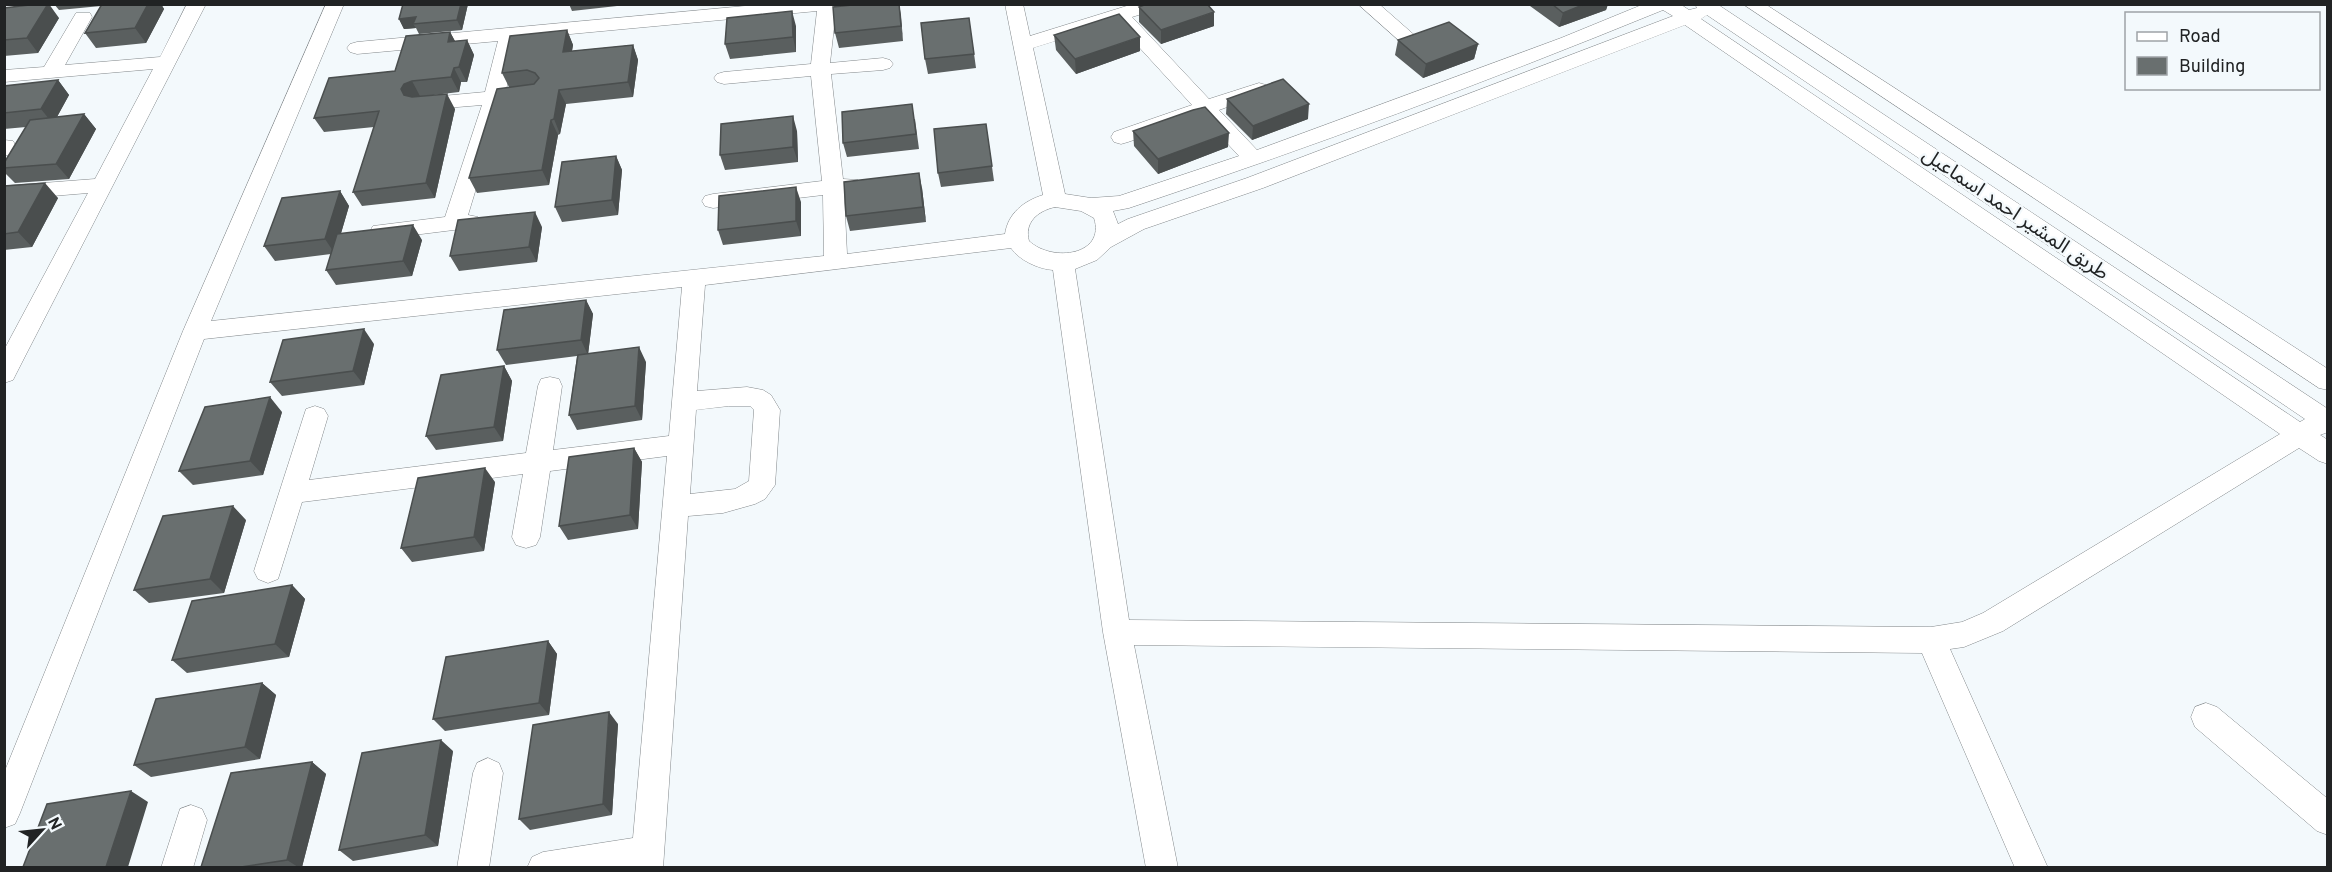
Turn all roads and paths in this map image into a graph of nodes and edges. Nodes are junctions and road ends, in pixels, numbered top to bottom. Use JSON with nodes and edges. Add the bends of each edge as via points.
{"nodes":[{"id":1,"x":197,"y":4,"type":"edge"},
{"id":2,"x":335,"y":4,"type":"edge"},
{"id":3,"x":832,"y":4,"type":"edge"},
{"id":4,"x":1014,"y":4,"type":"edge"},
{"id":5,"x":1154,"y":4,"type":"edge"},
{"id":6,"x":1368,"y":4,"type":"edge"},
{"id":7,"x":1661,"y":4,"type":"edge"},
{"id":8,"x":1667,"y":4,"type":"edge"},
{"id":9,"x":1745,"y":4,"type":"edge"},
{"id":10,"x":1752,"y":4,"type":"edge"},
{"id":11,"x":827,"y":5,"type":"edge"},
{"id":12,"x":705,"y":10,"type":"edge"},
{"id":13,"x":1700,"y":10,"type":"edge"},
{"id":14,"x":1120,"y":15,"type":"junction"},
{"id":15,"x":83,"y":17,"type":"dead end"},
{"id":16,"x":509,"y":34,"type":"junction"},
{"id":17,"x":1410,"y":40,"type":"edge"},
{"id":18,"x":1022,"y":45,"type":"junction"},
{"id":19,"x":1764,"y":45,"type":"junction"},
{"id":20,"x":357,"y":48,"type":"dead end"},
{"id":21,"x":167,"y":62,"type":"junction"},
{"id":22,"x":883,"y":64,"type":"dead end"},
{"id":23,"x":820,"y":68,"type":"junction"},
{"id":24,"x":51,"y":72,"type":"junction"},
{"id":25,"x":4,"y":76,"type":"edge"},
{"id":26,"x":724,"y":78,"type":"dead end"},
{"id":27,"x":1266,"y":86,"type":"edge"},
{"id":28,"x":524,"y":94,"type":"edge"},
{"id":29,"x":494,"y":97,"type":"junction"},
{"id":30,"x":421,"y":104,"type":"edge"},
{"id":31,"x":1206,"y":108,"type":"junction"},
{"id":32,"x":1121,"y":137,"type":"dead end"},
{"id":33,"x":1253,"y":159,"type":"junction"},
{"id":34,"x":866,"y":184,"type":"edge"},
{"id":35,"x":102,"y":185,"type":"junction"},
{"id":36,"x":833,"y":186,"type":"junction"},
{"id":37,"x":4,"y":192,"type":"edge"},
{"id":38,"x":1055,"y":200,"type":"junction"},
{"id":39,"x":713,"y":201,"type":"dead end"},
{"id":40,"x":1092,"y":205,"type":"junction"},
{"id":41,"x":486,"y":220,"type":"edge"},
{"id":42,"x":454,"y":223,"type":"junction"},
{"id":43,"x":374,"y":232,"type":"edge"},
{"id":44,"x":1016,"y":240,"type":"junction"},
{"id":45,"x":1106,"y":241,"type":"junction"},
{"id":46,"x":836,"y":263,"type":"junction"},
{"id":47,"x":1063,"y":263,"type":"junction"},
{"id":48,"x":694,"y":278,"type":"junction"},
{"id":49,"x":195,"y":331,"type":"junction"},
{"id":50,"x":4,"y":374,"type":"edge"},
{"id":51,"x":2328,"y":381,"type":"edge"},
{"id":52,"x":550,"y":386,"type":"dead end"},
{"id":53,"x":684,"y":402,"type":"junction"},
{"id":54,"x":315,"y":416,"type":"dead end"},
{"id":55,"x":2326,"y":421,"type":"edge"},
{"id":56,"x":2299,"y":434,"type":"junction"},
{"id":57,"x":681,"y":444,"type":"junction"},
{"id":58,"x":2328,"y":453,"type":"edge"},
{"id":59,"x":538,"y":462,"type":"junction"},
{"id":60,"x":292,"y":493,"type":"junction"},
{"id":61,"x":676,"y":506,"type":"junction"},
{"id":62,"x":526,"y":537,"type":"dead end"},
{"id":63,"x":268,"y":571,"type":"dead end"},
{"id":64,"x":1118,"y":632,"type":"junction"},
{"id":65,"x":1931,"y":640,"type":"junction"},
{"id":66,"x":2206,"y":717,"type":"dead end"},
{"id":67,"x":488,"y":773,"type":"dead end"},
{"id":68,"x":4,"y":813,"type":"edge"},
{"id":69,"x":2327,"y":818,"type":"edge"},
{"id":70,"x":191,"y":820,"type":"dead end"},
{"id":71,"x":648,"y":859,"type":"edge"},
{"id":72,"x":177,"y":867,"type":"edge"},
{"id":73,"x":473,"y":867,"type":"edge"},
{"id":74,"x":543,"y":867,"type":"edge"},
{"id":75,"x":1162,"y":867,"type":"edge"},
{"id":76,"x":2032,"y":867,"type":"edge"}],
"edges":[{"from":1,"to":21,"type":"street"},
{"from":2,"to":49,"type":"street"},
{"from":3,"to":11,"type":"street"},
{"from":4,"to":18,"type":"street"},
{"from":5,"to":14,"type":"street"},
{"from":6,"to":17,"type":"street"},
{"from":7,"to":33,"type":"street"},
{"from":8,"to":13,"type":"street"},
{"from":9,"to":19,"type":"street"},
{"from":10,"to":51,"type":"street","name":"طريق المشير احمد اسماعيل"},
{"from":11,"to":12,"type":"street"},
{"from":11,"to":23,"type":"street"},
{"from":12,"to":16,"type":"street"},
{"from":13,"to":19,"type":"street","name":"طريق المشير احمد اسماعيل"},
{"from":13,"to":45,"type":"street","via":[[1255,183],[1136,224]]},
{"from":13,"to":56,"type":"street"},
{"from":14,"to":18,"type":"street"},
{"from":14,"to":31,"type":"street"},
{"from":15,"to":24,"type":"street"},
{"from":16,"to":20,"type":"street"},
{"from":16,"to":29,"type":"street"},
{"from":18,"to":38,"type":"street"},
{"from":19,"to":55,"type":"street","name":"طريق المشير احمد اسماعيل"},
{"from":21,"to":24,"type":"street"},
{"from":21,"to":35,"type":"street"},
{"from":22,"to":23,"type":"street"},
{"from":23,"to":26,"type":"street"},
{"from":23,"to":36,"type":"street"},
{"from":24,"to":25,"type":"street"},
{"from":27,"to":31,"type":"street"},
{"from":28,"to":29,"type":"street"},
{"from":29,"to":30,"type":"street"},
{"from":29,"to":42,"type":"street"},
{"from":31,"to":32,"type":"street"},
{"from":31,"to":33,"type":"street"},
{"from":33,"to":40,"type":"street","via":[[1121,203]]},
{"from":34,"to":36,"type":"street"},
{"from":35,"to":37,"type":"street"},
{"from":35,"to":50,"type":"street"},
{"from":36,"to":39,"type":"street"},
{"from":36,"to":46,"type":"street"},
{"from":38,"to":40,"type":"street"},
{"from":38,"to":44,"type":"street","via":[[1023,214],[1016,227]]},
{"from":40,"to":45,"type":"street","via":[[1104,215],[1109,227]]},
{"from":41,"to":42,"type":"street"},
{"from":42,"to":43,"type":"street"},
{"from":44,"to":46,"type":"street"},
{"from":44,"to":47,"type":"street","via":[[1026,252],[1042,260]]},
{"from":45,"to":47,"type":"street","via":[[1096,252]]},
{"from":46,"to":48,"type":"street"},
{"from":47,"to":64,"type":"street"},
{"from":48,"to":49,"type":"street"},
{"from":48,"to":53,"type":"street"},
{"from":49,"to":68,"type":"street"},
{"from":52,"to":59,"type":"street"},
{"from":53,"to":57,"type":"street"},
{"from":53,"to":61,"type":"street","via":[[754,397],[763,402],[767,410],[762,485],[742,499]]},
{"from":54,"to":60,"type":"street"},
{"from":55,"to":56,"type":"street"},
{"from":56,"to":58,"type":"street"},
{"from":56,"to":65,"type":"street","via":[[1993,622],[1964,634]]},
{"from":57,"to":59,"type":"street"},
{"from":57,"to":61,"type":"street"},
{"from":59,"to":60,"type":"street"},
{"from":59,"to":62,"type":"street"},
{"from":60,"to":63,"type":"street"},
{"from":61,"to":71,"type":"street"},
{"from":64,"to":65,"type":"street"},
{"from":64,"to":75,"type":"street"},
{"from":65,"to":76,"type":"street"},
{"from":66,"to":69,"type":"street"},
{"from":67,"to":73,"type":"street"},
{"from":70,"to":72,"type":"street"},
{"from":71,"to":74,"type":"street"}]}
